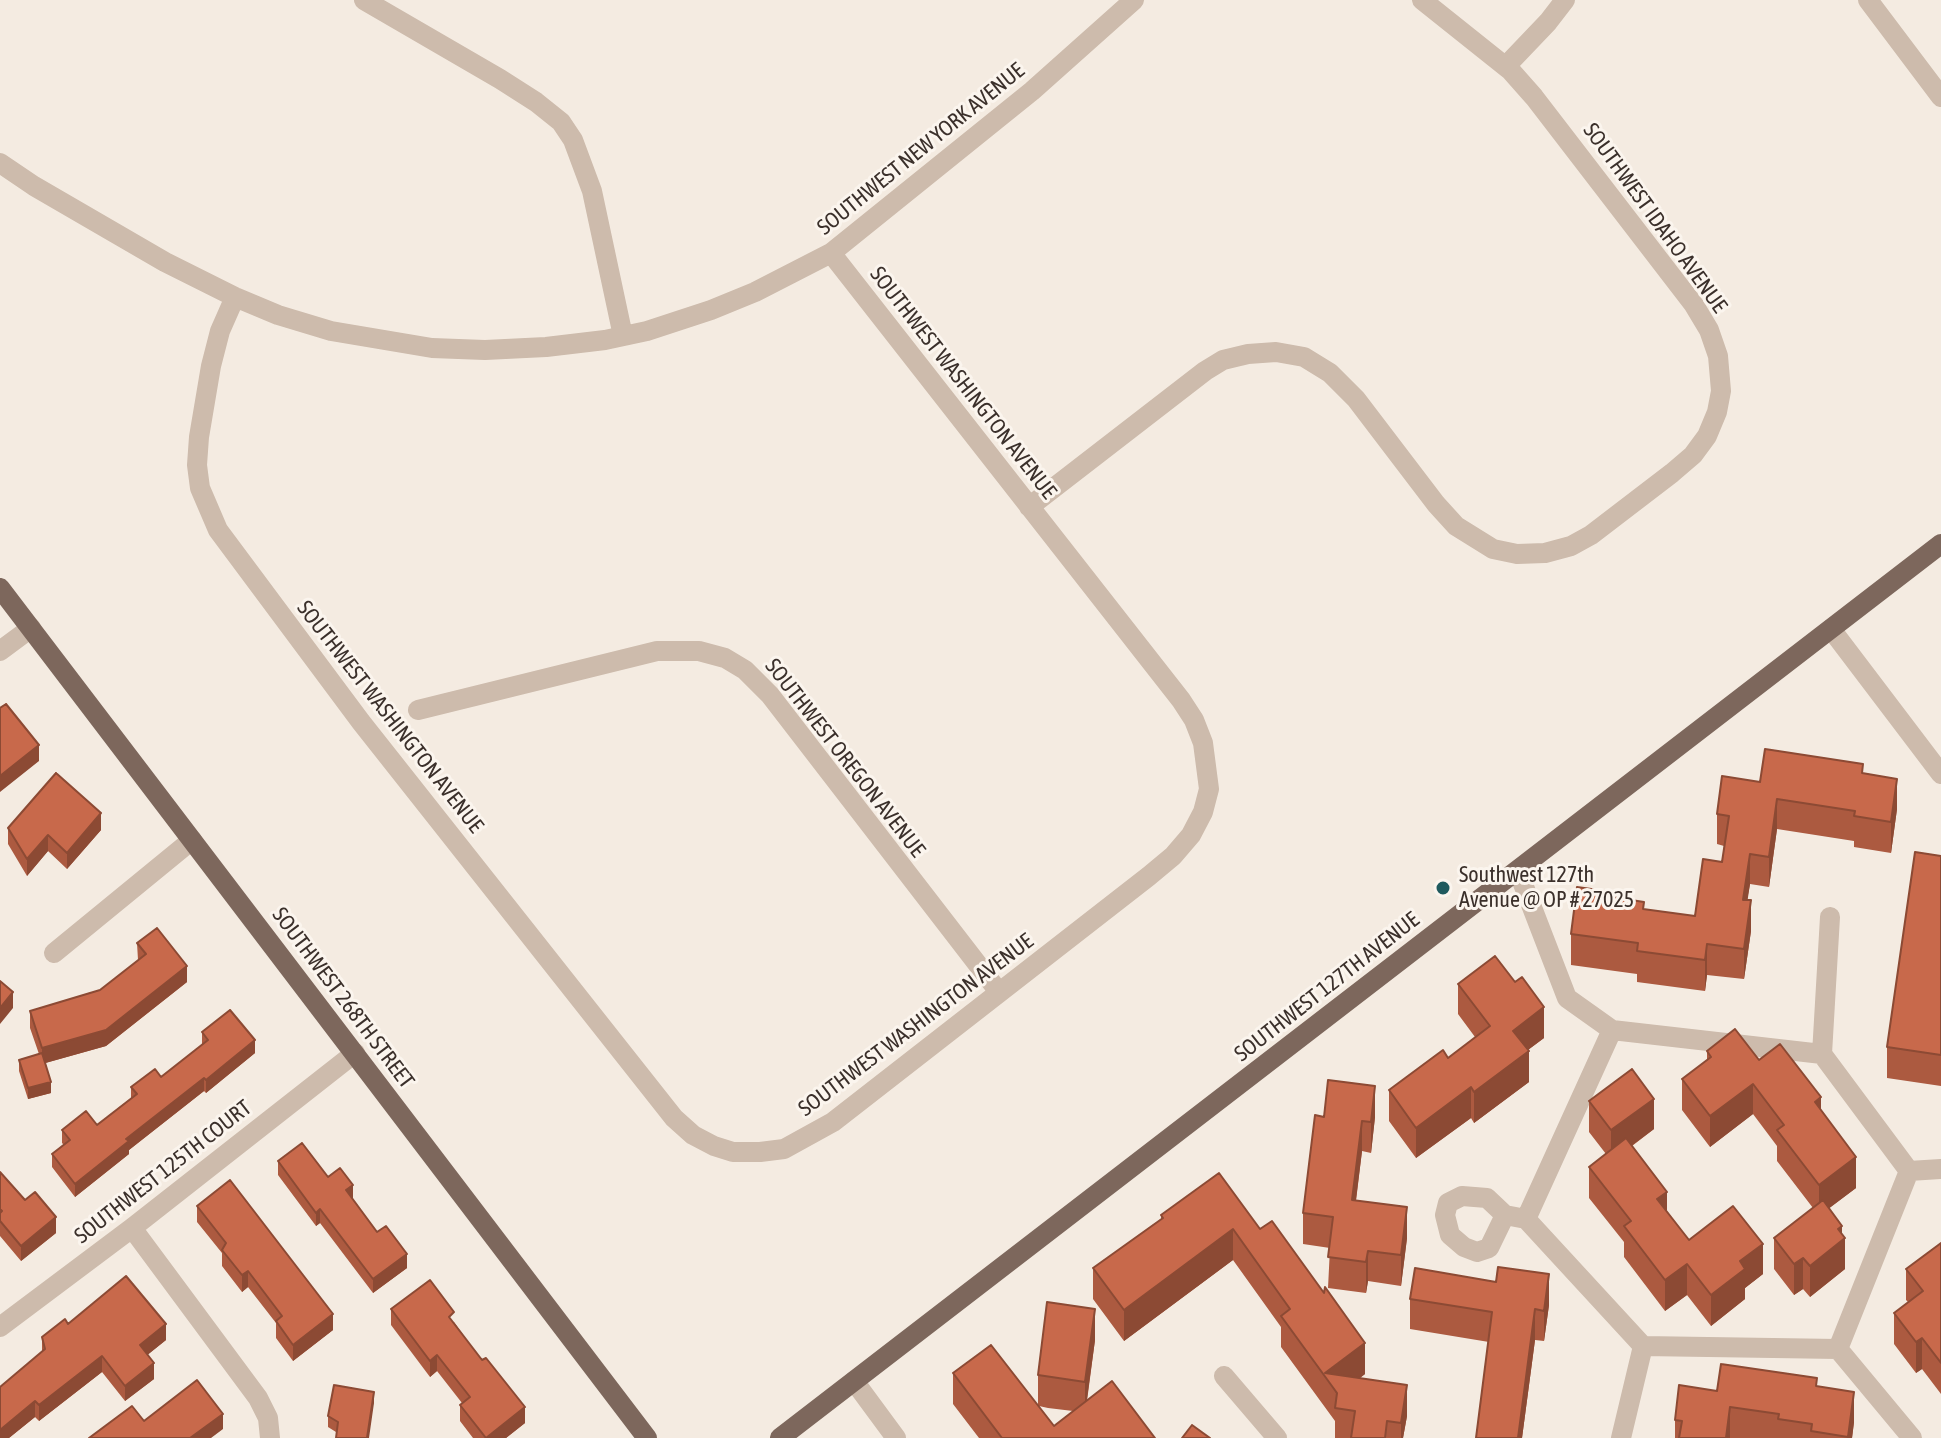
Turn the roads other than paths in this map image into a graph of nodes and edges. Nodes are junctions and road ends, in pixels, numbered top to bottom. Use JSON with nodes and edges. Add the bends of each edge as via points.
{"nodes":[{"id":1,"x":364,"y":0,"type":"edge"},
{"id":2,"x":1134,"y":0,"type":"edge"},
{"id":3,"x":1422,"y":0,"type":"edge"},
{"id":4,"x":1565,"y":0,"type":"edge"},
{"id":5,"x":1868,"y":0,"type":"edge"},
{"id":6,"x":1506,"y":66,"type":"junction"},
{"id":7,"x":1941,"y":97,"type":"edge"},
{"id":8,"x":0,"y":163,"type":"edge"},
{"id":9,"x":831,"y":253,"type":"junction"},
{"id":10,"x":235,"y":297,"type":"junction"},
{"id":11,"x":623,"y":336,"type":"junction"},
{"id":12,"x":1029,"y":507,"type":"junction"},
{"id":13,"x":1941,"y":544,"type":"edge"},
{"id":14,"x":0,"y":588,"type":"edge"},
{"id":15,"x":31,"y":628,"type":"junction"},
{"id":16,"x":1831,"y":629,"type":"junction"},
{"id":17,"x":0,"y":651,"type":"edge"},
{"id":18,"x":418,"y":710,"type":"dead end"},
{"id":19,"x":1941,"y":774,"type":"edge"},
{"id":20,"x":192,"y":840,"type":"junction"},
{"id":21,"x":1518,"y":871,"type":"junction"},
{"id":22,"x":1830,"y":917,"type":"dead end"},
{"id":23,"x":54,"y":953,"type":"dead end"},
{"id":24,"x":999,"y":992,"type":"junction"},
{"id":25,"x":1612,"y":1030,"type":"junction"},
{"id":26,"x":355,"y":1053,"type":"junction"},
{"id":27,"x":1822,"y":1054,"type":"junction"},
{"id":28,"x":1941,"y":1169,"type":"edge"},
{"id":29,"x":1909,"y":1171,"type":"junction"},
{"id":30,"x":1505,"y":1215,"type":"dead end"},
{"id":31,"x":1526,"y":1219,"type":"junction"},
{"id":32,"x":132,"y":1228,"type":"junction"},
{"id":33,"x":2,"y":1321,"type":"edge"},
{"id":34,"x":1643,"y":1346,"type":"junction"},
{"id":35,"x":1838,"y":1349,"type":"junction"},
{"id":36,"x":1224,"y":1376,"type":"dead end"},
{"id":37,"x":854,"y":1381,"type":"junction"},
{"id":38,"x":270,"y":1436,"type":"edge"},
{"id":39,"x":647,"y":1438,"type":"edge"},
{"id":40,"x":780,"y":1438,"type":"edge"},
{"id":41,"x":896,"y":1438,"type":"edge"},
{"id":42,"x":1277,"y":1438,"type":"edge"},
{"id":43,"x":1621,"y":1438,"type":"edge"},
{"id":44,"x":1912,"y":1438,"type":"edge"}],
"edges":[{"from":1,"to":11,"type":"street","via":[[500,79],[561,122],[592,191]]},
{"from":2,"to":9,"type":"street","name":"SOUTHWEST NEW YORK AVENUE","via":[[990,126]]},
{"from":3,"to":6,"type":"street","name":"SOUTHWEST IDAHO AVENUE"},
{"from":4,"to":6,"type":"street"},
{"from":5,"to":7,"type":"street"},
{"from":6,"to":12,"type":"street","name":"SOUTHWEST IDAHO AVENUE","via":[[1579,154],[1709,330],[1721,391],[1707,436],[1693,455],[1571,546],[1545,553],[1493,549],[1465,532],[1436,504],[1330,373],[1304,357],[1248,354],[1205,371]]},
{"from":8,"to":10,"type":"street","name":"SOUTHWEST NEW YORK AVENUE","via":[[140,248]]},
{"from":9,"to":11,"type":"street","name":"SOUTHWEST NEW YORK AVENUE","via":[[755,292]]},
{"from":9,"to":12,"type":"street","name":"SOUTHWEST WASHINGTON AVENUE"},
{"from":10,"to":11,"type":"street","name":"SOUTHWEST NEW YORK AVENUE","via":[[331,331],[432,348],[546,347]]},
{"from":10,"to":24,"type":"street","name":"SOUTHWEST WASHINGTON AVENUE","via":[[217,342],[199,437],[200,488],[218,530],[361,722],[674,1118],[693,1135],[733,1152],[784,1149],[833,1122]]},
{"from":12,"to":24,"type":"street","name":"SOUTHWEST WASHINGTON AVENUE","via":[[1194,720],[1208,764],[1209,789],[1191,835],[1173,856]]},
{"from":13,"to":16,"type":"main road","name":"SOUTHWEST 127TH AVENUE"},
{"from":14,"to":15,"type":"main road","name":"SOUTHWEST 268TH STREET"},
{"from":15,"to":17,"type":"street"},
{"from":15,"to":20,"type":"main road","name":"SOUTHWEST 268TH STREET"},
{"from":16,"to":19,"type":"street"},
{"from":16,"to":21,"type":"main road","name":"SOUTHWEST 127TH AVENUE"},
{"from":18,"to":24,"type":"street","name":"SOUTHWEST OREGON AVENUE","via":[[657,651],[699,651],[725,658],[770,695]]},
{"from":20,"to":23,"type":"street"},
{"from":20,"to":26,"type":"main road","name":"SOUTHWEST 268TH STREET"},
{"from":21,"to":25,"type":"street","via":[[1567,998]]},
{"from":21,"to":37,"type":"main road","name":"SOUTHWEST 127TH AVENUE"},
{"from":22,"to":27,"type":"street"},
{"from":25,"to":27,"type":"street"},
{"from":25,"to":31,"type":"street"},
{"from":26,"to":32,"type":"street","name":"SOUTHWEST 125TH COURT"},
{"from":26,"to":39,"type":"main road","name":"SOUTHWEST 268TH STREET"},
{"from":27,"to":29,"type":"street"},
{"from":28,"to":29,"type":"street"},
{"from":29,"to":35,"type":"street"},
{"from":30,"to":31,"type":"street"},
{"from":31,"to":34,"type":"street"},
{"from":32,"to":33,"type":"street","name":"SOUTHWEST 125TH COURT"},
{"from":32,"to":38,"type":"street","via":[[258,1398]]},
{"from":34,"to":35,"type":"street"},
{"from":34,"to":43,"type":"street"},
{"from":35,"to":44,"type":"street"},
{"from":36,"to":42,"type":"street"},
{"from":37,"to":40,"type":"main road","name":"SOUTHWEST 127TH AVENUE"},
{"from":37,"to":41,"type":"street"}]}
